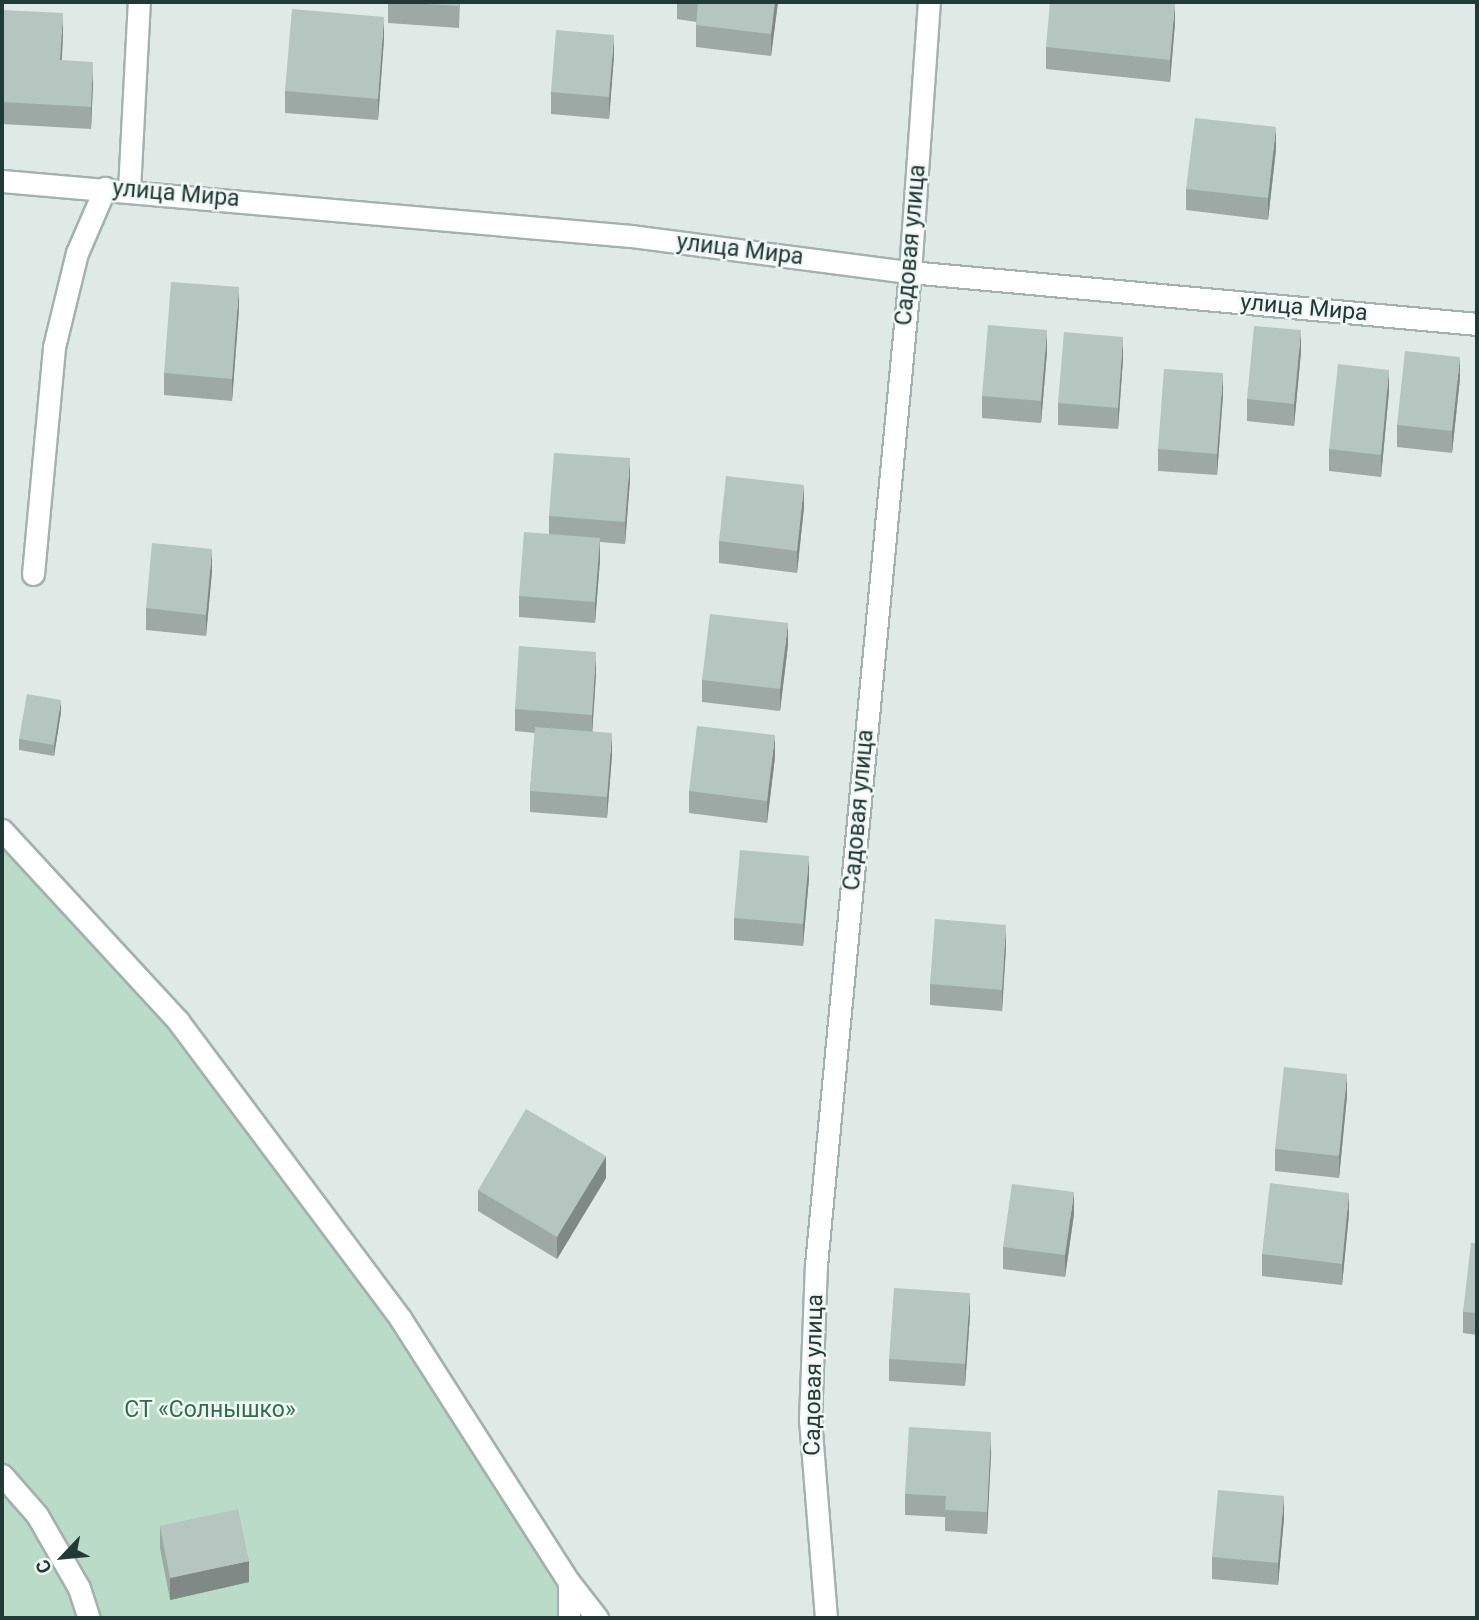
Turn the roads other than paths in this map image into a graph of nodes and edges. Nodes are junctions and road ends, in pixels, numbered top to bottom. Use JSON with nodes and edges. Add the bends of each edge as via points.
{"nodes":[{"id":1,"x":139,"y":2,"type":"edge"},
{"id":2,"x":929,"y":2,"type":"edge"},
{"id":3,"x":2,"y":181,"type":"edge"},
{"id":4,"x":105,"y":188,"type":"junction"},
{"id":5,"x":129,"y":190,"type":"junction"},
{"id":6,"x":910,"y":272,"type":"junction"},
{"id":7,"x":1477,"y":324,"type":"edge"},
{"id":8,"x":33,"y":574,"type":"dead end"},
{"id":9,"x":2,"y":830,"type":"edge"},
{"id":10,"x":2,"y":1475,"type":"edge"},
{"id":11,"x":569,"y":1582,"type":"junction"},
{"id":12,"x":89,"y":1618,"type":"edge"},
{"id":13,"x":569,"y":1618,"type":"edge"},
{"id":14,"x":597,"y":1618,"type":"edge"},
{"id":15,"x":825,"y":1618,"type":"edge"}],
"edges":[{"from":1,"to":5,"type":"street"},
{"from":2,"to":6,"type":"street","name":"Садовая улица"},
{"from":3,"to":4,"type":"street","name":"улица Мира"},
{"from":4,"to":5,"type":"street","name":"улица Мира"},
{"from":4,"to":8,"type":"street","via":[[77,253],[54,347]]},
{"from":5,"to":6,"type":"street","name":"улица Мира","via":[[631,236]]},
{"from":6,"to":7,"type":"street","name":"улица Мира"},
{"from":6,"to":15,"type":"street","name":"Садовая улица","via":[[816,1265],[810,1420]]},
{"from":9,"to":11,"type":"street","via":[[186,1032],[400,1318]]},
{"from":10,"to":12,"type":"street","via":[[37,1515],[79,1588]]},
{"from":11,"to":13,"type":"street"},
{"from":11,"to":14,"type":"street"}]}
